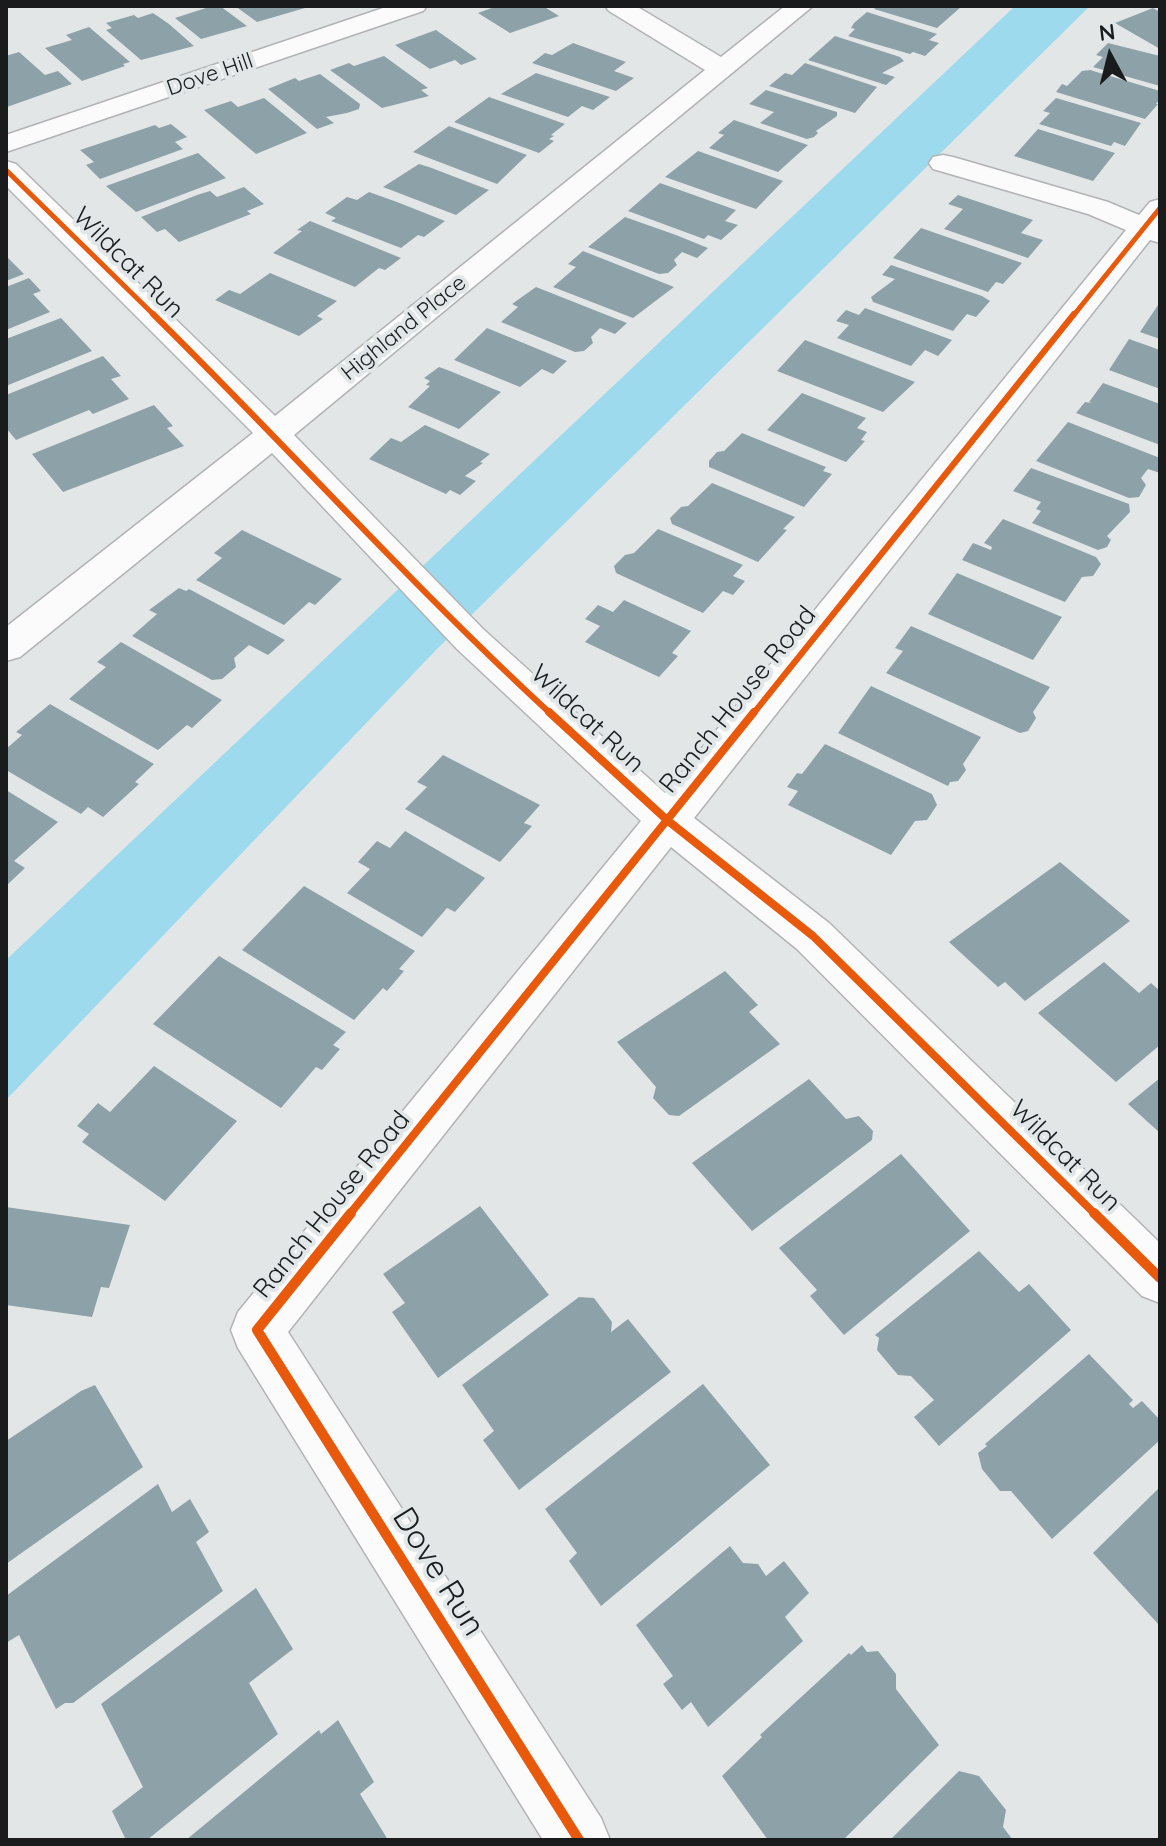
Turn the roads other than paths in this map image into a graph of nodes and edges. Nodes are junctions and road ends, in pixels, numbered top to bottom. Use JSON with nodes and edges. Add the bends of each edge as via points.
{"nodes":[{"id":1,"x":414,"y":6,"type":"edge"},
{"id":2,"x":618,"y":6,"type":"edge"},
{"id":3,"x":800,"y":6,"type":"edge"},
{"id":4,"x":722,"y":69,"type":"junction"},
{"id":5,"x":6,"y":144,"type":"edge"},
{"id":6,"x":943,"y":163,"type":"dead end"},
{"id":7,"x":6,"y":170,"type":"edge"},
{"id":8,"x":1155,"y":223,"type":"edge"},
{"id":9,"x":274,"y":434,"type":"junction"},
{"id":10,"x":6,"y":647,"type":"edge"},
{"id":11,"x":667,"y":820,"type":"junction"},
{"id":12,"x":1160,"y":1278,"type":"edge"},
{"id":13,"x":257,"y":1330,"type":"joint"},
{"id":14,"x":579,"y":1840,"type":"edge"}],
"edges":[{"from":1,"to":5,"type":"street","name":"Dove Hill"},
{"from":2,"to":4,"type":"street"},
{"from":3,"to":4,"type":"street","name":"Highland Place"},
{"from":4,"to":9,"type":"street","name":"Highland Place"},
{"from":6,"to":8,"type":"street"},
{"from":7,"to":9,"type":"street","name":"Wildcat Run"},
{"from":8,"to":11,"type":"street","name":"Ranch House Road"},
{"from":9,"to":10,"type":"street","name":"Highland Place"},
{"from":9,"to":11,"type":"street","name":"Wildcat Run","via":[[470,639]]},
{"from":11,"to":12,"type":"street","name":"Wildcat Run","via":[[813,936]]},
{"from":11,"to":13,"type":"street","name":"Ranch House Road"},
{"from":13,"to":14,"type":"street","name":"Dove Run"}]}
